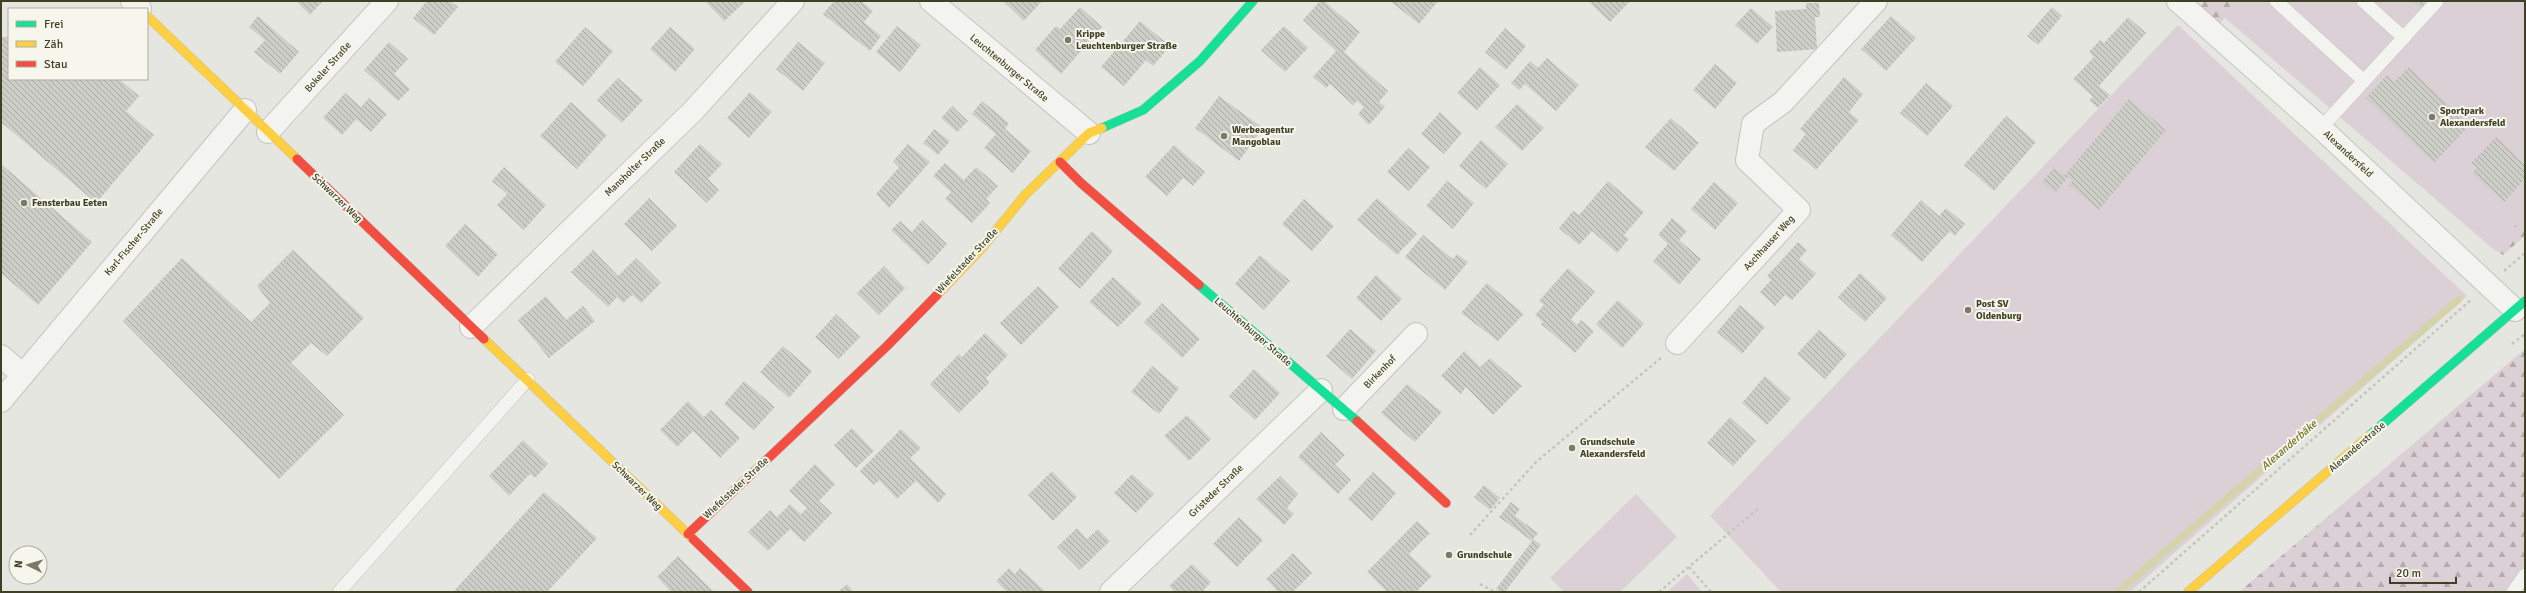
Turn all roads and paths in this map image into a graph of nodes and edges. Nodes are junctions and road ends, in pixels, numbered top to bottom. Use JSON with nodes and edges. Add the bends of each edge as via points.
{"nodes":[{"id":1,"x":387,"y":1,"type":"edge"},
{"id":2,"x":793,"y":1,"type":"edge"},
{"id":3,"x":931,"y":1,"type":"edge"},
{"id":4,"x":1253,"y":1,"type":"edge"},
{"id":5,"x":1876,"y":1,"type":"edge"},
{"id":6,"x":2178,"y":1,"type":"edge"},
{"id":7,"x":2276,"y":1,"type":"edge"},
{"id":8,"x":2363,"y":1,"type":"edge"},
{"id":9,"x":2438,"y":1,"type":"edge"},
{"id":10,"x":148,"y":17,"type":"edge"},
{"id":11,"x":2404,"y":38,"type":"junction"},
{"id":12,"x":2364,"y":81,"type":"junction"},
{"id":13,"x":245,"y":110,"type":"junction"},
{"id":14,"x":2321,"y":128,"type":"junction"},
{"id":15,"x":268,"y":132,"type":"junction"},
{"id":16,"x":1089,"y":134,"type":"junction"},
{"id":17,"x":1060,"y":162,"type":"junction"},
{"id":18,"x":2525,"y":253,"type":"edge"},
{"id":19,"x":2488,"y":284,"type":"junction"},
{"id":20,"x":2520,"y":305,"type":"edge"},
{"id":21,"x":471,"y":326,"type":"junction"},
{"id":22,"x":1416,"y":334,"type":"dead end"},
{"id":23,"x":1677,"y":343,"type":"joint"},
{"id":24,"x":1,"y":356,"type":"edge"},
{"id":25,"x":23,"y":374,"type":"junction"},
{"id":26,"x":528,"y":379,"type":"junction"},
{"id":27,"x":1321,"y":390,"type":"junction"},
{"id":28,"x":1,"y":401,"type":"edge"},
{"id":29,"x":1344,"y":409,"type":"junction"},
{"id":30,"x":1446,"y":503,"type":"dead end"},
{"id":31,"x":1760,"y":507,"type":"dead end"},
{"id":32,"x":688,"y":534,"type":"junction"},
{"id":33,"x":1470,"y":535,"type":"dead end"},
{"id":34,"x":1689,"y":567,"type":"junction"},
{"id":35,"x":2525,"y":575,"type":"edge"},
{"id":36,"x":1480,"y":584,"type":"dead end"},
{"id":37,"x":339,"y":592,"type":"edge"},
{"id":38,"x":748,"y":592,"type":"edge"},
{"id":39,"x":1111,"y":592,"type":"edge"},
{"id":40,"x":1495,"y":592,"type":"edge"},
{"id":41,"x":1659,"y":592,"type":"edge"},
{"id":42,"x":1711,"y":592,"type":"edge"},
{"id":43,"x":2139,"y":592,"type":"edge"},
{"id":44,"x":2188,"y":592,"type":"edge"},
{"id":45,"x":2513,"y":592,"type":"edge"}],
"edges":[{"from":1,"to":15,"type":"street","name":"Bokeler Straße"},
{"from":2,"to":21,"type":"street","name":"Mansholter Straße","via":[[693,111]]},
{"from":3,"to":16,"type":"street","name":"Leuchtenburger Straße"},
{"from":4,"to":16,"type":"street","name":"Wiefelsteder Straße","via":[[1200,61],[1143,110]]},
{"from":5,"to":23,"type":"street","name":"Aschhauser Weg","via":[[1783,102],[1753,124],[1747,160],[1799,210]]},
{"from":6,"to":14,"type":"street","name":"Alexandersfeld"},
{"from":7,"to":12,"type":"lane"},
{"from":8,"to":11,"type":"lane"},
{"from":9,"to":11,"type":"lane"},
{"from":10,"to":13,"type":"street","name":"Schwarzer Weg"},
{"from":11,"to":12,"type":"lane"},
{"from":12,"to":14,"type":"lane"},
{"from":13,"to":15,"type":"street","name":"Schwarzer Weg"},
{"from":13,"to":25,"type":"street","name":"Karl-Fischer-Straße"},
{"from":14,"to":19,"type":"street","name":"Alexandersfeld"},
{"from":15,"to":21,"type":"street","name":"Schwarzer Weg"},
{"from":16,"to":17,"type":"street","name":"Wiefelsteder Straße"},
{"from":17,"to":27,"type":"street","name":"Leuchtenburger Straße"},
{"from":17,"to":32,"type":"street","name":"Wiefelsteder Straße","via":[[1025,195],[981,249],[887,346]]},
{"from":18,"to":19,"type":"path"},
{"from":19,"to":20,"type":"street","name":"Alexandersfeld"},
{"from":19,"to":43,"type":"path"},
{"from":20,"to":44,"type":"street","name":"Alexanderstraße"},
{"from":21,"to":26,"type":"street","name":"Schwarzer Weg"},
{"from":22,"to":29,"type":"street","name":"Birkenhof"},
{"from":23,"to":33,"type":"path","via":[[1536,462]]},
{"from":24,"to":25,"type":"street"},
{"from":25,"to":28,"type":"street","name":"Karl-Fischer-Straße"},
{"from":26,"to":32,"type":"street","name":"Schwarzer Weg"},
{"from":26,"to":37,"type":"lane"},
{"from":27,"to":29,"type":"street","name":"Leuchtenburger Straße"},
{"from":27,"to":39,"type":"street","name":"Gristeder Straße"},
{"from":29,"to":30,"type":"street","name":"Leuchtenburger Straße"},
{"from":31,"to":34,"type":"path"},
{"from":32,"to":38,"type":"street","name":"Schwarzer Weg"},
{"from":34,"to":41,"type":"path"},
{"from":34,"to":42,"type":"path"},
{"from":35,"to":45,"type":"lane"},
{"from":36,"to":40,"type":"path"}]}
